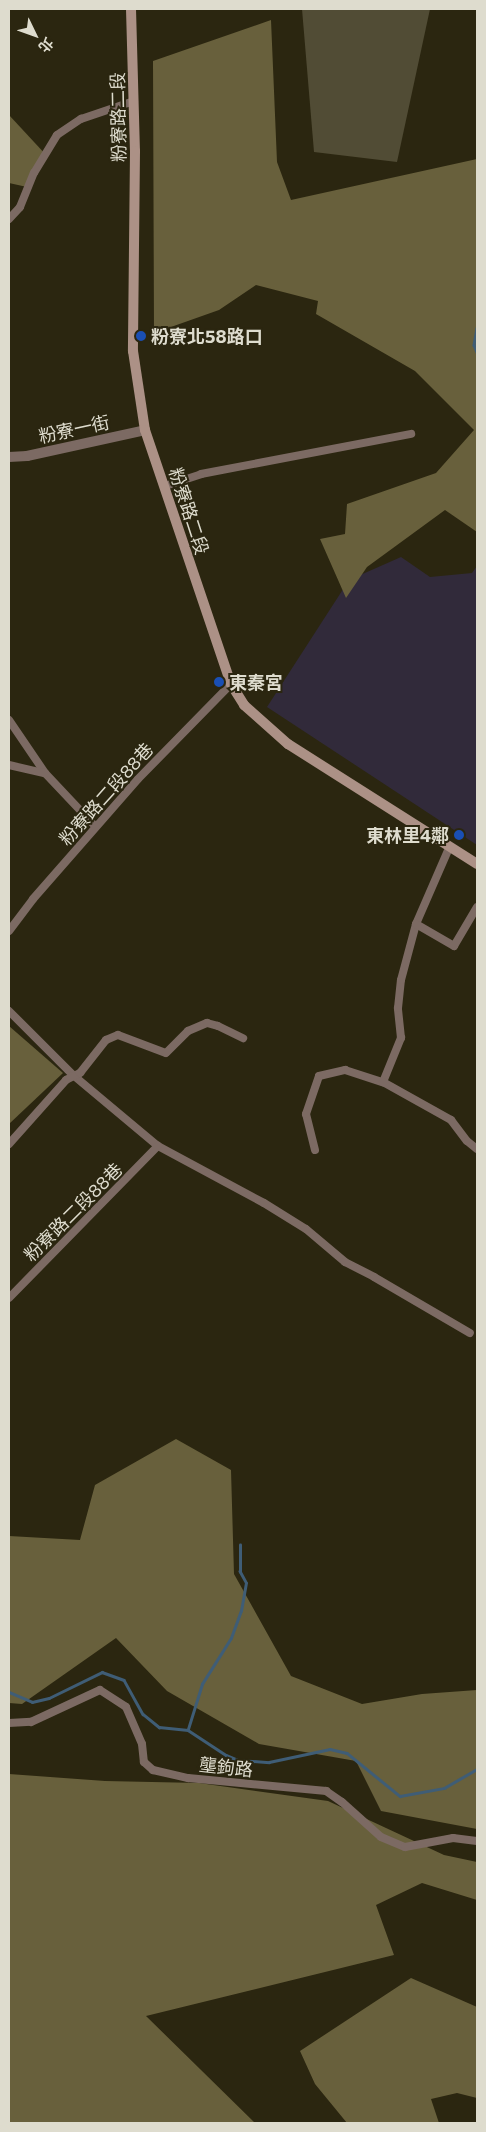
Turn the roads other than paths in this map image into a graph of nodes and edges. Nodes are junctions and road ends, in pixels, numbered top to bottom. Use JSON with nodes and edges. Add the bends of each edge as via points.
{"nodes":[{"id":1,"x":131,"y":9,"type":"edge"},
{"id":2,"x":136,"y":9,"type":"edge"},
{"id":3,"x":133,"y":36,"type":"junction"},
{"id":4,"x":134,"y":101,"type":"junction"},
{"id":5,"x":9,"y":219,"type":"edge"},
{"id":6,"x":145,"y":430,"type":"junction"},
{"id":7,"x":410,"y":434,"type":"dead end"},
{"id":8,"x":9,"y":457,"type":"edge"},
{"id":9,"x":165,"y":486,"type":"junction"},
{"id":10,"x":231,"y":684,"type":"junction"},
{"id":11,"x":9,"y":720,"type":"edge"},
{"id":12,"x":9,"y":765,"type":"edge"},
{"id":13,"x":45,"y":773,"type":"junction"},
{"id":14,"x":95,"y":826,"type":"junction"},
{"id":15,"x":449,"y":848,"type":"junction"},
{"id":16,"x":477,"y":864,"type":"edge"},
{"id":17,"x":477,"y":907,"type":"edge"},
{"id":18,"x":416,"y":924,"type":"junction"},
{"id":19,"x":9,"y":931,"type":"edge"},
{"id":20,"x":9,"y":1011,"type":"edge"},
{"id":21,"x":243,"y":1038,"type":"dead end"},
{"id":22,"x":73,"y":1075,"type":"junction"},
{"id":23,"x":383,"y":1082,"type":"junction"},
{"id":24,"x":9,"y":1144,"type":"edge"},
{"id":25,"x":158,"y":1146,"type":"junction"},
{"id":26,"x":477,"y":1149,"type":"edge"},
{"id":27,"x":315,"y":1150,"type":"dead end"},
{"id":28,"x":9,"y":1298,"type":"edge"},
{"id":29,"x":470,"y":1333,"type":"dead end"},
{"id":30,"x":9,"y":1722,"type":"edge"},
{"id":31,"x":477,"y":1842,"type":"edge"}],
"edges":[{"from":1,"to":3,"type":"main road","name":"粉寮路二段"},
{"from":2,"to":3,"type":"main road","name":"粉寮路二段"},
{"from":3,"to":4,"type":"main road","name":"粉寮路二段"},
{"from":4,"to":5,"type":"street","via":[[81,120],[57,135],[34,173],[20,207]]},
{"from":4,"to":6,"type":"main road","name":"粉寮路二段","via":[[132,351]]},
{"from":6,"to":8,"type":"street","name":"粉寮一街","via":[[27,456]]},
{"from":6,"to":9,"type":"main road","name":"粉寮路二段"},
{"from":7,"to":9,"type":"street","via":[[201,474]]},
{"from":9,"to":10,"type":"main road","name":"粉寮路二段"},
{"from":10,"to":14,"type":"street","name":"粉寮路二段88巷"},
{"from":10,"to":15,"type":"main road","name":"粉寮路二段","via":[[244,705],[288,744]]},
{"from":11,"to":13,"type":"street"},
{"from":12,"to":13,"type":"street"},
{"from":13,"to":14,"type":"street"},
{"from":14,"to":19,"type":"street","name":"粉寮路二段88巷"},
{"from":15,"to":16,"type":"main road","name":"粉寮路二段"},
{"from":15,"to":18,"type":"street"},
{"from":17,"to":18,"type":"street","via":[[454,946]]},
{"from":18,"to":23,"type":"street","via":[[399,998],[401,1038]]},
{"from":20,"to":22,"type":"street"},
{"from":21,"to":22,"type":"street","via":[[207,1023],[188,1031],[166,1053],[118,1036],[106,1040],[80,1073]]},
{"from":22,"to":24,"type":"street"},
{"from":22,"to":25,"type":"street"},
{"from":23,"to":26,"type":"street","via":[[451,1120]]},
{"from":23,"to":27,"type":"street","via":[[345,1070],[318,1076],[306,1114]]},
{"from":25,"to":28,"type":"street","name":"粉寮路二段88巷"},
{"from":25,"to":29,"type":"street","via":[[264,1203],[306,1229],[345,1262]]},
{"from":30,"to":31,"type":"street","name":"壟鉤路","via":[[31,1722],[100,1690],[126,1707],[142,1744],[144,1762],[153,1770],[188,1778],[326,1791],[381,1837],[405,1847],[453,1838]]}]}
